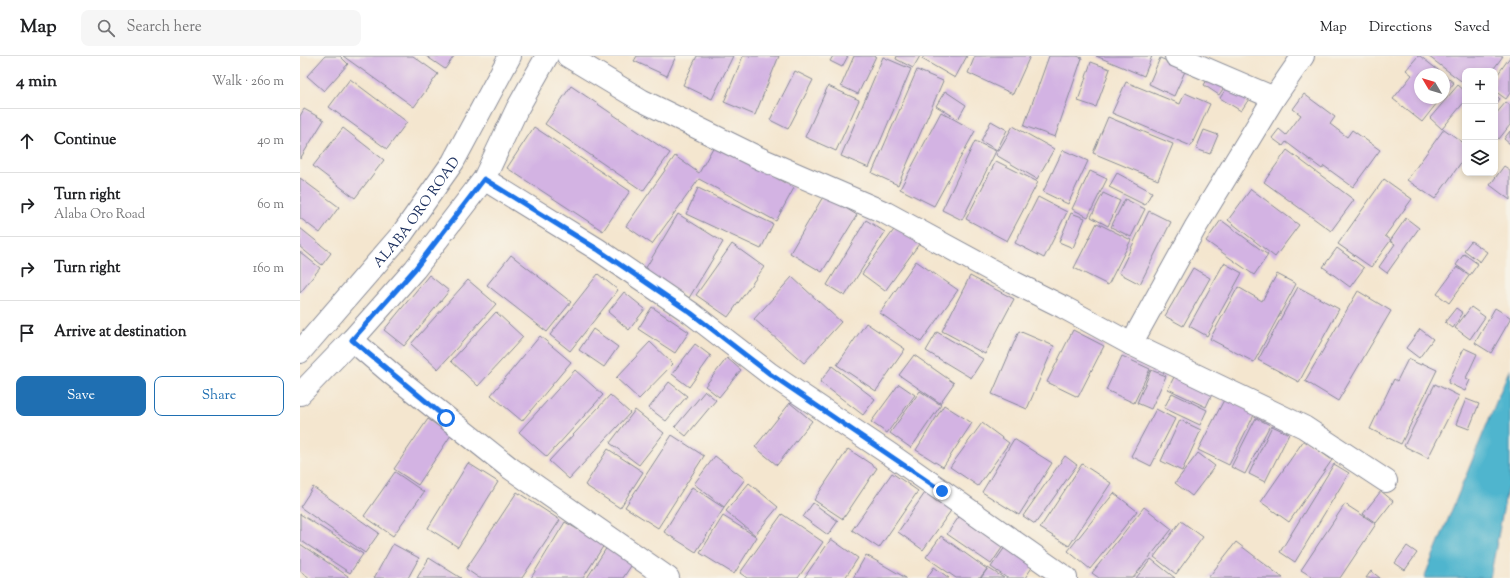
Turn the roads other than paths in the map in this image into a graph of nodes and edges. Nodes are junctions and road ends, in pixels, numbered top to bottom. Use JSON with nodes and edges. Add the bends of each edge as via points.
{"nodes":[{"id":1,"x":510,"y":56,"type":"edge"},
{"id":2,"x":547,"y":56,"type":"edge"},
{"id":3,"x":568,"y":56,"type":"edge"},
{"id":4,"x":1176,"y":56,"type":"edge"},
{"id":5,"x":1303,"y":56,"type":"edge"},
{"id":6,"x":1274,"y":98,"type":"junction"},
{"id":7,"x":484,"y":179,"type":"junction"},
{"id":8,"x":352,"y":340,"type":"junction"},
{"id":9,"x":1132,"y":344,"type":"junction"},
{"id":10,"x":300,"y":352,"type":"edge"},
{"id":11,"x":300,"y":394,"type":"edge"},
{"id":12,"x":1386,"y":481,"type":"dead end"},
{"id":13,"x":668,"y":578,"type":"edge"},
{"id":14,"x":1066,"y":578,"type":"edge"}],
"edges":[{"from":1,"to":10,"type":"street","name":"ALABA ORO ROAD","via":[[453,162],[406,228]]},
{"from":2,"to":7,"type":"street","via":[[517,109]]},
{"from":3,"to":9,"type":"street","via":[[641,100],[761,159],[886,213]]},
{"from":4,"to":6,"type":"street"},
{"from":5,"to":6,"type":"street"},
{"from":6,"to":9,"type":"street","via":[[1195,228]]},
{"from":7,"to":8,"type":"street","via":[[415,269]]},
{"from":7,"to":14,"type":"street","via":[[597,249],[691,313],[770,374]]},
{"from":8,"to":11,"type":"street"},
{"from":8,"to":13,"type":"street","via":[[510,468]]},
{"from":9,"to":12,"type":"street","via":[[1304,427]]}]}
